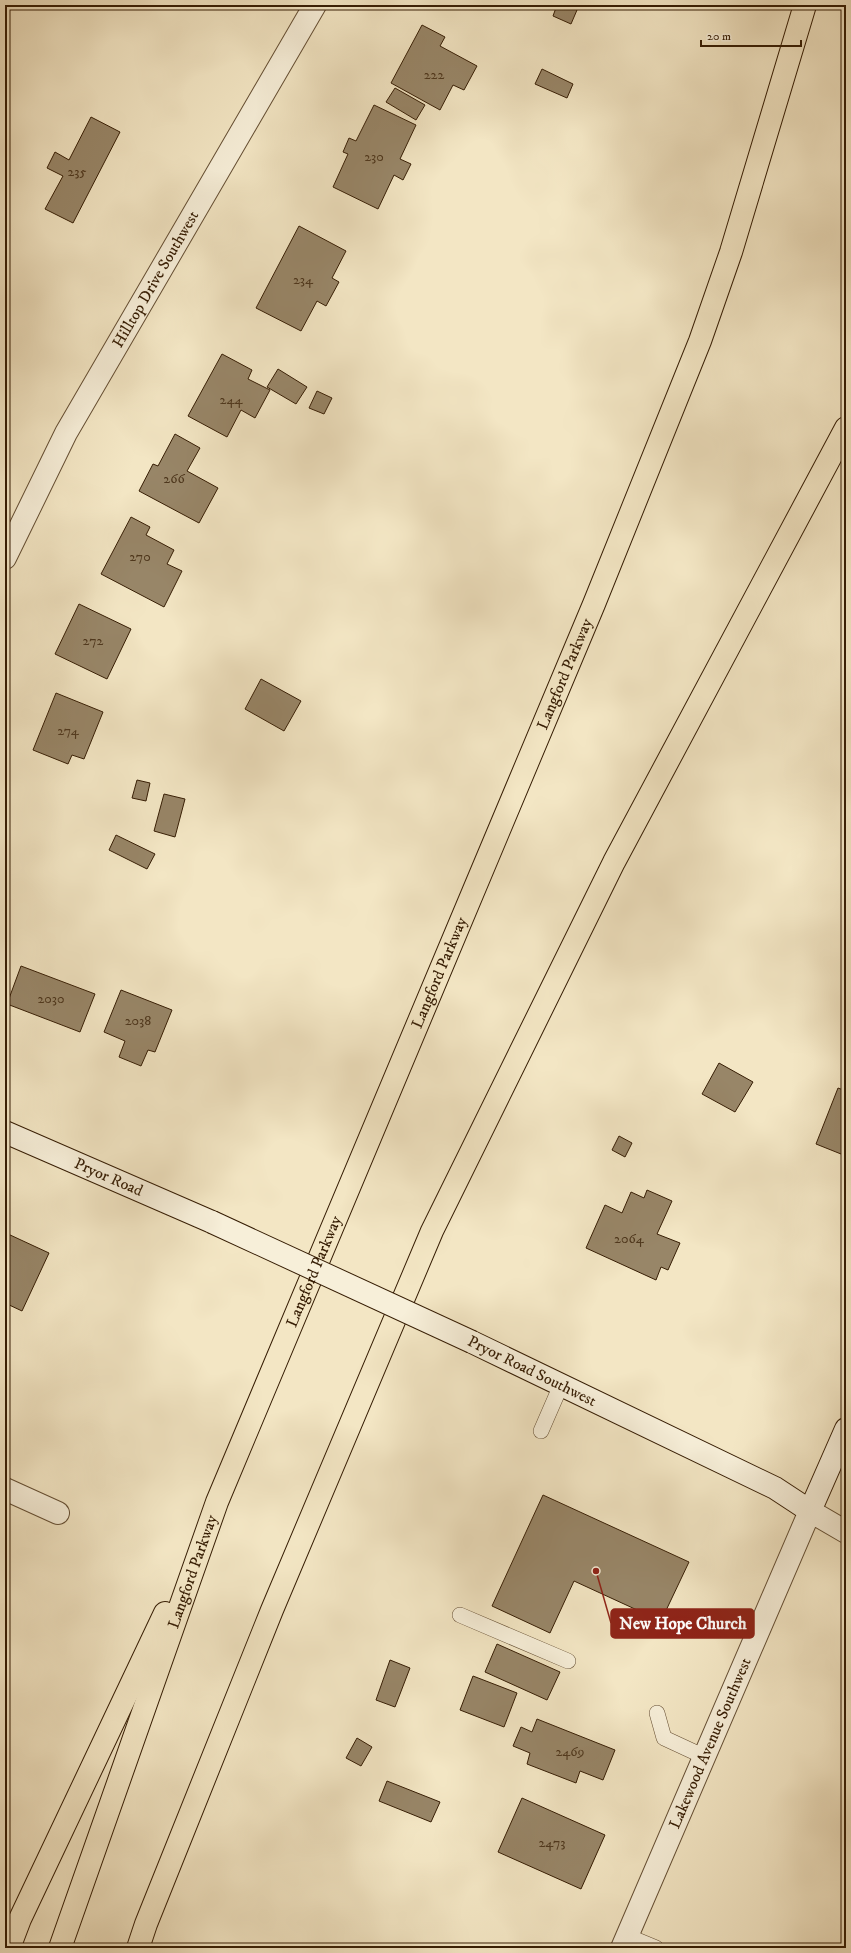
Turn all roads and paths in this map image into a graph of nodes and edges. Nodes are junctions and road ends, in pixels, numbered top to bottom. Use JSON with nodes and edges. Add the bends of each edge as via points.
{"nodes":[{"id":1,"x":315,"y":5,"type":"edge"},
{"id":2,"x":805,"y":5,"type":"edge"},
{"id":3,"x":846,"y":428,"type":"edge"},
{"id":4,"x":5,"y":558,"type":"edge"},
{"id":5,"x":5,"y":1132,"type":"edge"},
{"id":6,"x":212,"y":1222,"type":"joint"},
{"id":7,"x":561,"y":1385,"type":"junction"},
{"id":8,"x":846,"y":1429,"type":"edge"},
{"id":9,"x":541,"y":1431,"type":"dead end"},
{"id":10,"x":5,"y":1489,"type":"edge"},
{"id":11,"x":217,"y":1502,"type":"junction"},
{"id":12,"x":810,"y":1511,"type":"junction"},
{"id":13,"x":58,"y":1513,"type":"dead end"},
{"id":14,"x":842,"y":1527,"type":"edge"},
{"id":15,"x":460,"y":1615,"type":"dead end"},
{"id":16,"x":568,"y":1661,"type":"dead end"},
{"id":17,"x":657,"y":1712,"type":"dead end"},
{"id":18,"x":705,"y":1757,"type":"junction"},
{"id":19,"x":146,"y":1924,"type":"junction"},
{"id":20,"x":625,"y":1942,"type":"edge"},
{"id":21,"x":9,"y":1948,"type":"edge"},
{"id":22,"x":60,"y":1948,"type":"edge"},
{"id":23,"x":138,"y":1948,"type":"edge"},
{"id":24,"x":141,"y":1948,"type":"edge"},
{"id":25,"x":656,"y":1948,"type":"edge"}],
"edges":[{"from":1,"to":4,"type":"street","name":"Hilltop Drive Southwest","via":[[66,434]]},
{"from":2,"to":11,"type":"highway","name":"Langford Parkway","via":[[731,252],[702,333],[594,604]]},
{"from":3,"to":19,"type":"highway","via":[[614,862],[432,1230],[272,1610]]},
{"from":5,"to":6,"type":"street","name":"Pryor Road"},
{"from":6,"to":7,"type":"street","name":"Pryor Road Southwest","bridge":true},
{"from":7,"to":9,"type":"lane"},
{"from":7,"to":12,"type":"street","name":"Pryor Road Southwest","via":[[775,1488]]},
{"from":8,"to":12,"type":"street","name":"Lakewood Avenue Southwest"},
{"from":10,"to":13,"type":"street"},
{"from":11,"to":21,"type":"highway","via":[[20,1919]]},
{"from":11,"to":22,"type":"highway","name":"Langford Parkway"},
{"from":12,"to":14,"type":"street","name":"Pryor Road Southwest"},
{"from":12,"to":18,"type":"street","name":"Lakewood Avenue Southwest"},
{"from":15,"to":16,"type":"lane"},
{"from":17,"to":18,"type":"lane","via":[[664,1738]]},
{"from":18,"to":20,"type":"street","name":"Lakewood Avenue Southwest"},
{"from":19,"to":23,"type":"highway"},
{"from":19,"to":24,"type":"highway"},
{"from":20,"to":25,"type":"lane"}]}
